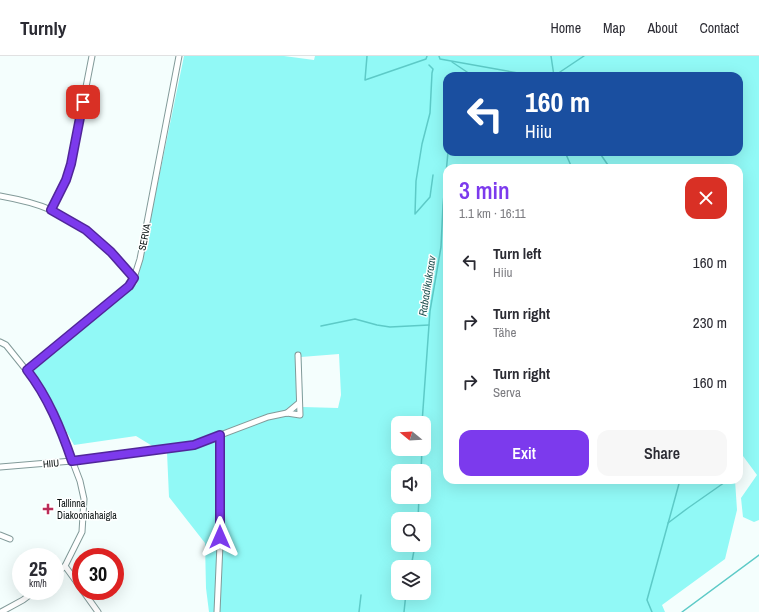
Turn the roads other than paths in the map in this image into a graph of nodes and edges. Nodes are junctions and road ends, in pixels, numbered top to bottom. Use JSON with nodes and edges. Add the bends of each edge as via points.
{"nodes":[{"id":1,"x":92,"y":56,"type":"edge"},
{"id":2,"x":179,"y":56,"type":"edge"},
{"id":3,"x":0,"y":196,"type":"edge"},
{"id":4,"x":51,"y":210,"type":"junction"},
{"id":5,"x":134,"y":278,"type":"junction"},
{"id":6,"x":0,"y":342,"type":"edge"},
{"id":7,"x":298,"y":355,"type":"dead end"},
{"id":8,"x":27,"y":370,"type":"junction"},
{"id":9,"x":299,"y":403,"type":"junction"},
{"id":10,"x":287,"y":413,"type":"junction"},
{"id":11,"x":220,"y":435,"type":"junction"},
{"id":12,"x":72,"y":461,"type":"junction"},
{"id":13,"x":0,"y":467,"type":"edge"},
{"id":14,"x":0,"y":535,"type":"edge"},
{"id":15,"x":10,"y":539,"type":"dead end"},
{"id":16,"x":65,"y":566,"type":"joint"},
{"id":17,"x":72,"y":576,"type":"edge"},
{"id":18,"x":23,"y":600,"type":"edge"},
{"id":19,"x":89,"y":600,"type":"edge"},
{"id":20,"x":1,"y":612,"type":"edge"},
{"id":21,"x":98,"y":612,"type":"edge"},
{"id":22,"x":217,"y":612,"type":"edge"}],
"edges":[{"from":1,"to":4,"type":"street","via":[[71,164]]},
{"from":2,"to":5,"type":"street","name":"SERVA","via":[[140,259]]},
{"from":3,"to":4,"type":"street"},
{"from":4,"to":5,"type":"street","via":[[86,230],[111,252]]},
{"from":5,"to":8,"type":"street","name":"SERVA","via":[[129,286]]},
{"from":6,"to":8,"type":"street","via":[[6,345]]},
{"from":7,"to":9,"type":"street"},
{"from":8,"to":12,"type":"street","via":[[56,418]]},
{"from":9,"to":10,"type":"street","name":"HIIU"},
{"from":9,"to":10,"type":"street","name":"HIIU","via":[[300,415]]},
{"from":10,"to":11,"type":"street","name":"HIIU","via":[[268,417]]},
{"from":11,"to":12,"type":"street","name":"HIIU","via":[[194,445]]},
{"from":11,"to":22,"type":"street"},
{"from":12,"to":13,"type":"street","name":"HIIU"},
{"from":12,"to":16,"type":"street","via":[[84,499],[82,532]]},
{"from":14,"to":15,"type":"street"},
{"from":16,"to":17,"type":"street"},
{"from":18,"to":20,"type":"street"},
{"from":19,"to":21,"type":"street"}]}
